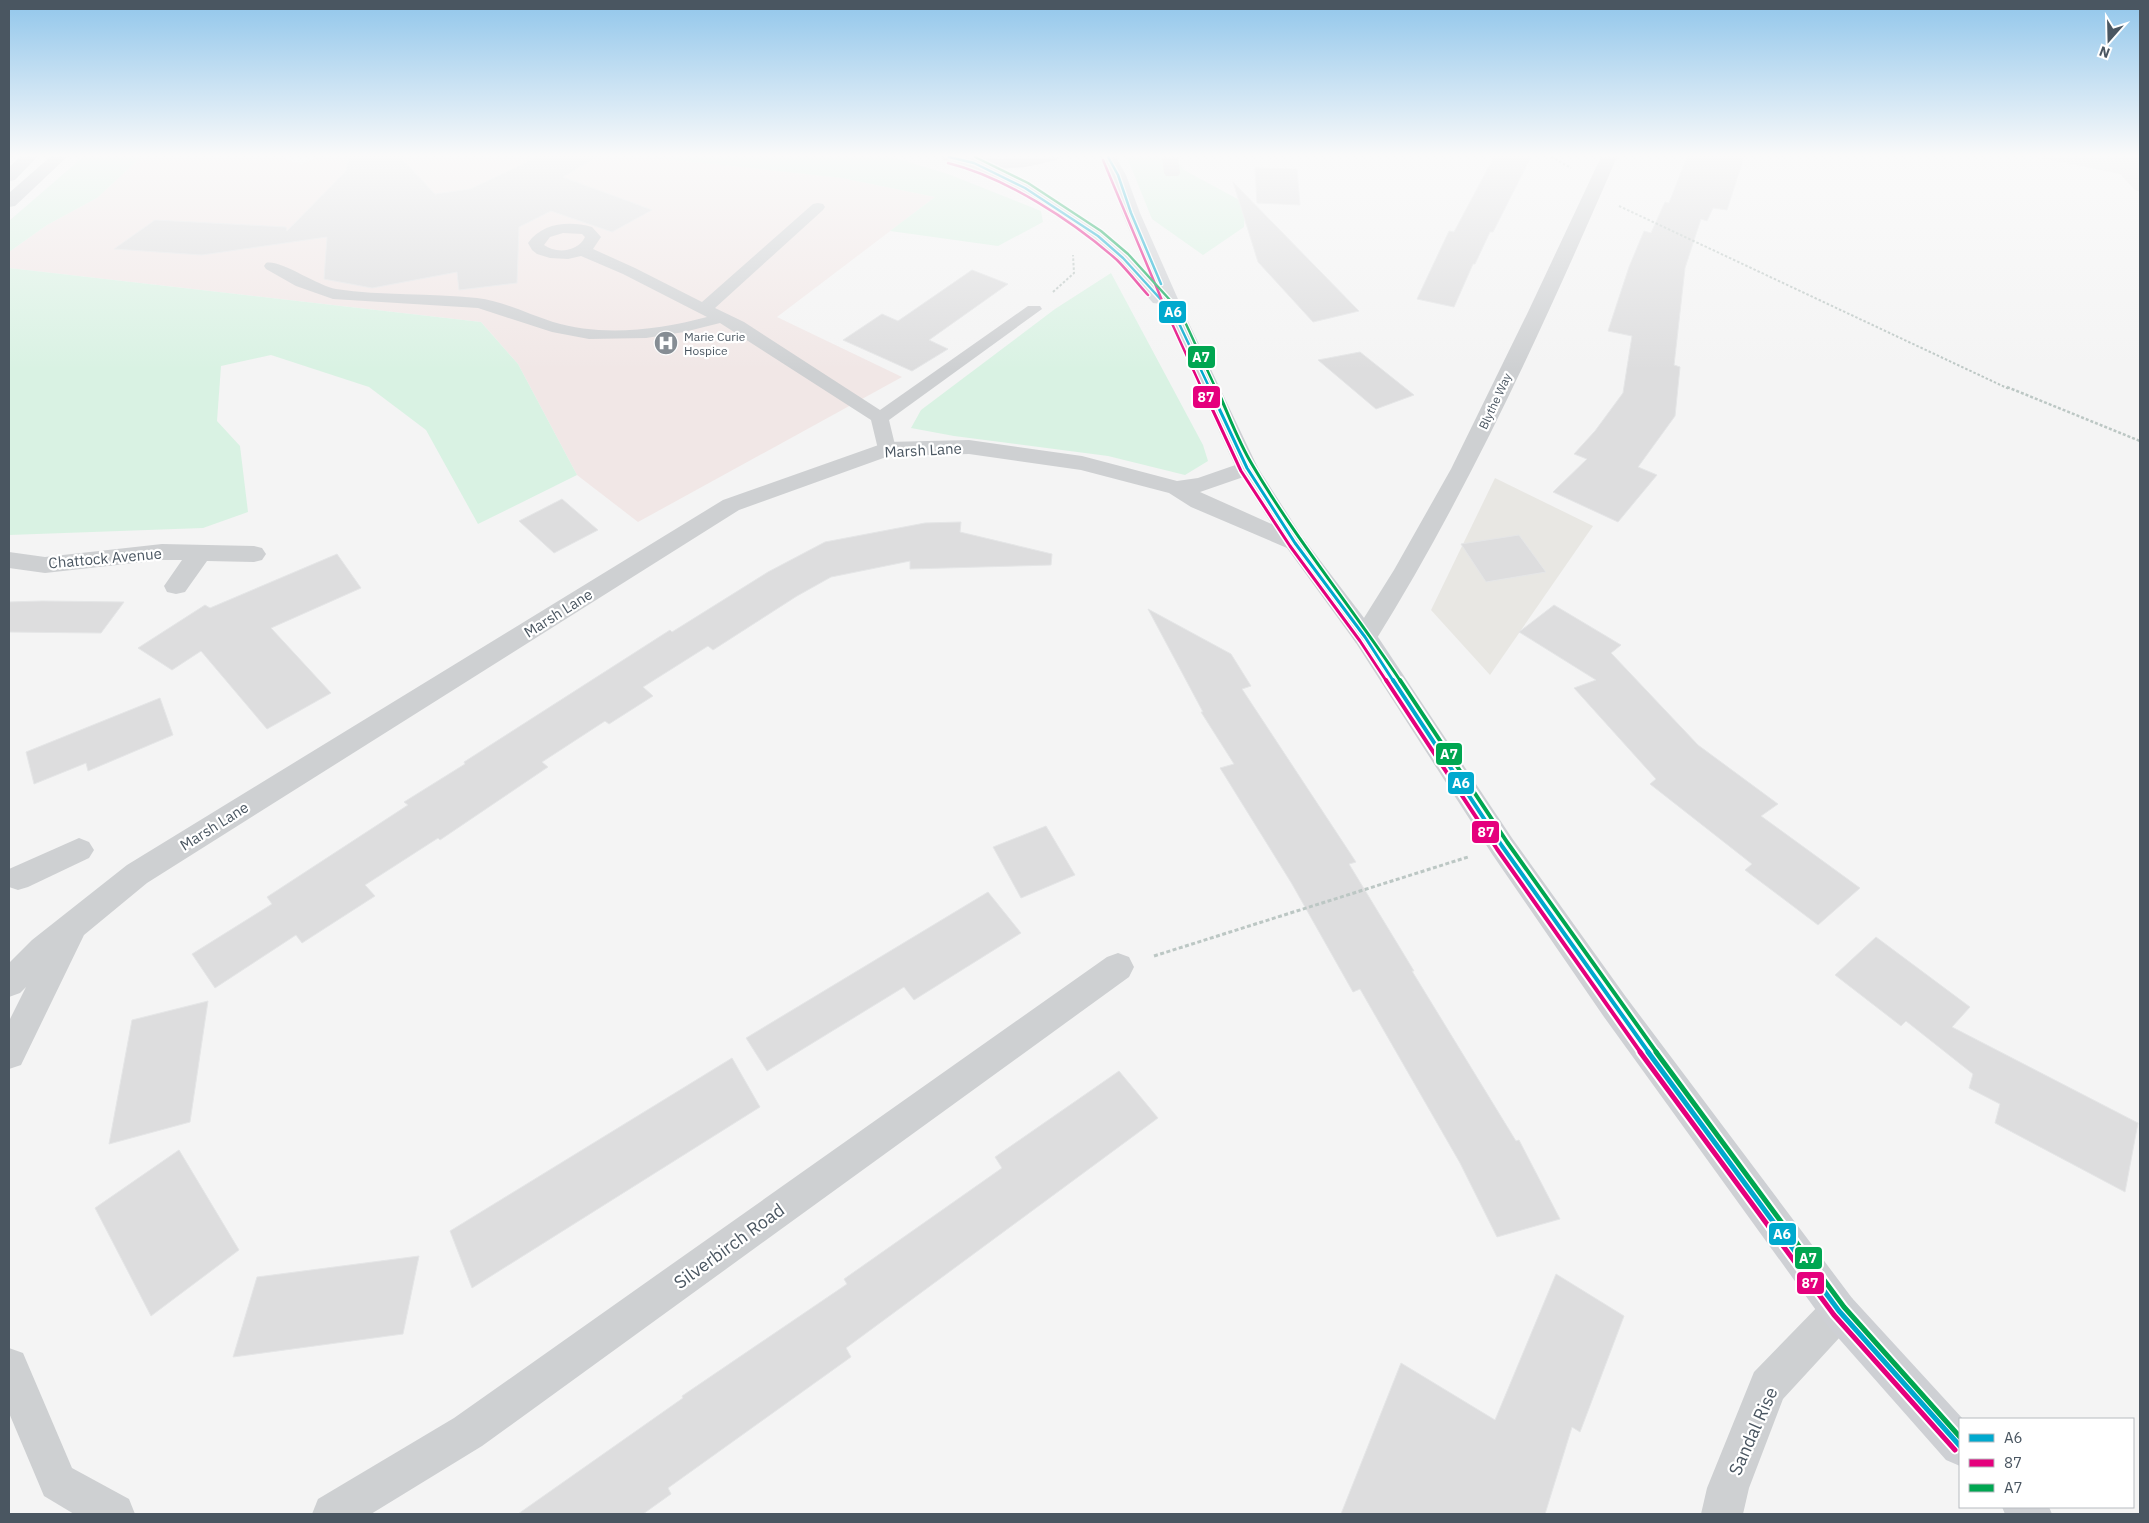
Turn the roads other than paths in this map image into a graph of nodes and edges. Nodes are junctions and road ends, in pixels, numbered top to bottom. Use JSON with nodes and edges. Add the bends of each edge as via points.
{"nodes":[{"id":1,"x":794,"y":228,"type":"edge"},
{"id":2,"x":1086,"y":228,"type":"edge"},
{"id":3,"x":1138,"y":228,"type":"edge"},
{"id":4,"x":1576,"y":228,"type":"edge"},
{"id":5,"x":582,"y":250,"type":"dead end"},
{"id":6,"x":272,"y":266,"type":"dead end"},
{"id":7,"x":704,"y":309,"type":"junction"},
{"id":8,"x":1034,"y":309,"type":"dead end"},
{"id":9,"x":1175,"y":315,"type":"junction"},
{"id":10,"x":721,"y":318,"type":"junction"},
{"id":11,"x":880,"y":418,"type":"junction"},
{"id":12,"x":886,"y":449,"type":"junction"},
{"id":13,"x":1247,"y":468,"type":"junction"},
{"id":14,"x":1177,"y":488,"type":"junction"},
{"id":15,"x":1295,"y":543,"type":"junction"},
{"id":16,"x":201,"y":552,"type":"junction"},
{"id":17,"x":254,"y":554,"type":"dead end"},
{"id":18,"x":9,"y":560,"type":"edge"},
{"id":19,"x":176,"y":586,"type":"dead end"},
{"id":20,"x":1365,"y":637,"type":"junction"},
{"id":21,"x":79,"y":850,"type":"dead end"},
{"id":22,"x":12,"y":876,"type":"edge"},
{"id":23,"x":73,"y":927,"type":"junction"},
{"id":24,"x":1118,"y":967,"type":"road end"},
{"id":25,"x":9,"y":983,"type":"edge"},
{"id":26,"x":9,"y":1054,"type":"edge"},
{"id":27,"x":1839,"y":1311,"type":"junction"},
{"id":28,"x":9,"y":1367,"type":"edge"},
{"id":29,"x":1959,"y":1445,"type":"edge"},
{"id":30,"x":114,"y":1514,"type":"edge"},
{"id":31,"x":333,"y":1514,"type":"edge"},
{"id":32,"x":1722,"y":1514,"type":"edge"}],
"edges":[{"from":1,"to":7,"type":"lane"},
{"from":2,"to":9,"type":"main road","via":[[1123,258]]},
{"from":3,"to":9,"type":"main road"},
{"from":4,"to":20,"type":"street","name":"Blythe Way","via":[[1466,464],[1406,572]]},
{"from":5,"to":7,"type":"lane"},
{"from":6,"to":10,"type":"lane","via":[[313,288],[333,294],[478,303],[500,307],[569,331],[605,334],[660,332]]},
{"from":7,"to":10,"type":"lane"},
{"from":8,"to":11,"type":"lane"},
{"from":9,"to":13,"type":"main road"},
{"from":10,"to":11,"type":"lane"},
{"from":11,"to":12,"type":"lane"},
{"from":12,"to":14,"type":"street","name":"Marsh Lane","via":[[969,447],[1082,463]]},
{"from":12,"to":23,"type":"street","name":"Marsh Lane","via":[[731,505],[137,874]]},
{"from":13,"to":14,"type":"street","name":"Marsh Lane","via":[[1201,485]]},
{"from":13,"to":15,"type":"main road"},
{"from":14,"to":15,"type":"street","name":"Marsh Lane","via":[[1199,502]]},
{"from":15,"to":20,"type":"main road"},
{"from":16,"to":17,"type":"street","name":"Chattock Avenue"},
{"from":16,"to":18,"type":"street","name":"Chattock Avenue","via":[[162,552],[45,565]]},
{"from":16,"to":19,"type":"street"},
{"from":20,"to":27,"type":"main road","via":[[1502,846],[1615,1007]]},
{"from":21,"to":22,"type":"street"},
{"from":23,"to":25,"type":"street","name":"Marsh Lane"},
{"from":23,"to":26,"type":"street"},
{"from":24,"to":31,"type":"street","name":"Silverbirch Road","via":[[468,1432]]},
{"from":27,"to":29,"type":"main road"},
{"from":27,"to":32,"type":"street","name":"Sandal Rise","via":[[1768,1386],[1728,1488]]},
{"from":28,"to":30,"type":"street","via":[[58,1482]]}]}
